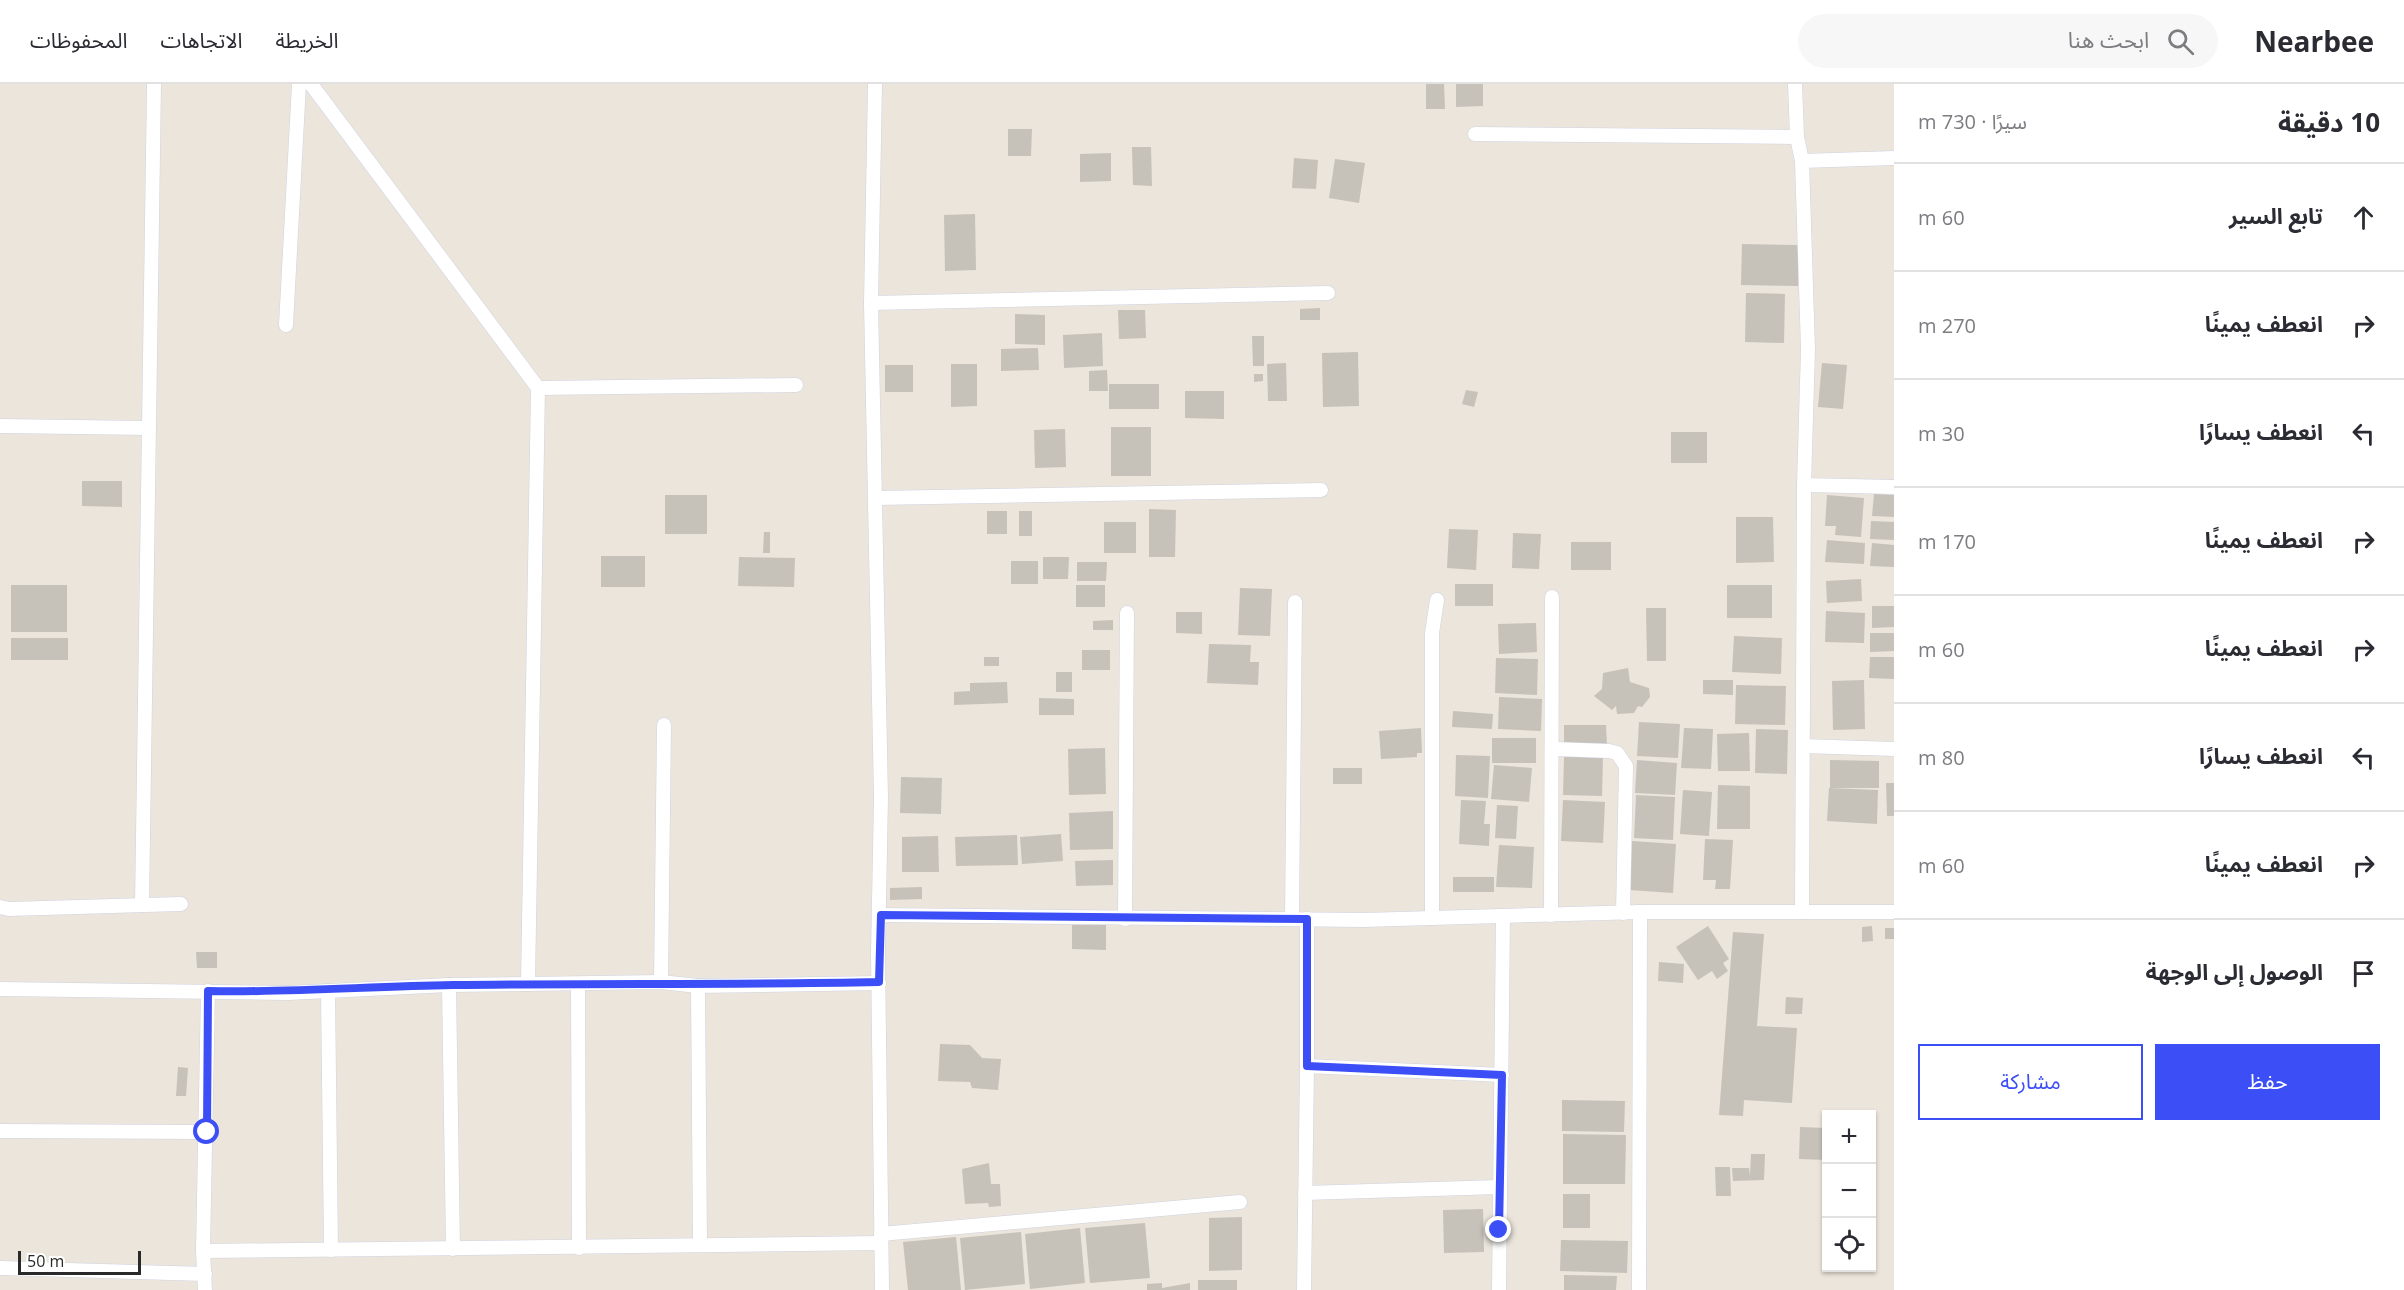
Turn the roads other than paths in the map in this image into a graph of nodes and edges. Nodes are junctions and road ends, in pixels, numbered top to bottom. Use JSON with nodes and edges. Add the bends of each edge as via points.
{"nodes":[{"id":1,"x":154,"y":84,"type":"edge"},
{"id":2,"x":299,"y":84,"type":"edge"},
{"id":3,"x":310,"y":84,"type":"edge"},
{"id":4,"x":875,"y":84,"type":"edge"},
{"id":5,"x":1795,"y":84,"type":"edge"},
{"id":6,"x":1475,"y":134,"type":"dead end"},
{"id":7,"x":1797,"y":137,"type":"junction"},
{"id":8,"x":1894,"y":158,"type":"edge"},
{"id":9,"x":1802,"y":161,"type":"junction"},
{"id":10,"x":1328,"y":293,"type":"dead end"},
{"id":11,"x":871,"y":303,"type":"junction"},
{"id":12,"x":286,"y":325,"type":"dead end"},
{"id":13,"x":796,"y":385,"type":"dead end"},
{"id":14,"x":538,"y":388,"type":"junction"},
{"id":15,"x":0,"y":426,"type":"edge"},
{"id":16,"x":149,"y":428,"type":"junction"},
{"id":17,"x":1804,"y":485,"type":"junction"},
{"id":18,"x":1894,"y":487,"type":"edge"},
{"id":19,"x":1321,"y":490,"type":"dead end"},
{"id":20,"x":876,"y":498,"type":"junction"},
{"id":21,"x":1552,"y":597,"type":"dead end"},
{"id":22,"x":1437,"y":600,"type":"dead end"},
{"id":23,"x":1295,"y":602,"type":"dead end"},
{"id":24,"x":1127,"y":613,"type":"dead end"},
{"id":25,"x":664,"y":725,"type":"dead end"},
{"id":26,"x":1803,"y":746,"type":"junction"},
{"id":27,"x":1554,"y":749,"type":"junction"},
{"id":28,"x":1894,"y":749,"type":"edge"},
{"id":29,"x":181,"y":904,"type":"dead end"},
{"id":30,"x":142,"y":905,"type":"junction"},
{"id":31,"x":0,"y":907,"type":"edge"},
{"id":32,"x":1640,"y":912,"type":"junction"},
{"id":33,"x":1802,"y":912,"type":"junction"},
{"id":34,"x":1894,"y":912,"type":"edge"},
{"id":35,"x":1623,"y":913,"type":"junction"},
{"id":36,"x":881,"y":915,"type":"junction"},
{"id":37,"x":1551,"y":915,"type":"junction"},
{"id":38,"x":1503,"y":917,"type":"junction"},
{"id":39,"x":1432,"y":918,"type":"junction"},
{"id":40,"x":1292,"y":919,"type":"junction"},
{"id":41,"x":1307,"y":919,"type":"junction"},
{"id":42,"x":1125,"y":920,"type":"junction"},
{"id":43,"x":662,"y":982,"type":"junction"},
{"id":44,"x":879,"y":982,"type":"junction"},
{"id":45,"x":528,"y":984,"type":"junction"},
{"id":46,"x":578,"y":984,"type":"junction"},
{"id":47,"x":449,"y":985,"type":"junction"},
{"id":48,"x":698,"y":986,"type":"junction"},
{"id":49,"x":0,"y":989,"type":"edge"},
{"id":50,"x":208,"y":991,"type":"junction"},
{"id":51,"x":328,"y":991,"type":"junction"},
{"id":52,"x":1307,"y":1066,"type":"junction"},
{"id":53,"x":1502,"y":1075,"type":"junction"},
{"id":54,"x":0,"y":1131,"type":"edge"},
{"id":55,"x":207,"y":1132,"type":"junction"},
{"id":56,"x":1500,"y":1187,"type":"junction"},
{"id":57,"x":1305,"y":1193,"type":"junction"},
{"id":58,"x":1240,"y":1202,"type":"dead end"},
{"id":59,"x":881,"y":1239,"type":"junction"},
{"id":60,"x":700,"y":1245,"type":"junction"},
{"id":61,"x":579,"y":1248,"type":"junction"},
{"id":62,"x":453,"y":1249,"type":"junction"},
{"id":63,"x":332,"y":1250,"type":"junction"},
{"id":64,"x":203,"y":1251,"type":"junction"},
{"id":65,"x":0,"y":1268,"type":"edge"},
{"id":66,"x":205,"y":1274,"type":"junction"},
{"id":67,"x":205,"y":1290,"type":"edge"},
{"id":68,"x":882,"y":1290,"type":"edge"},
{"id":69,"x":1304,"y":1290,"type":"edge"},
{"id":70,"x":1499,"y":1290,"type":"edge"},
{"id":71,"x":1639,"y":1290,"type":"edge"}],
"edges":[{"from":1,"to":16,"type":"street"},
{"from":2,"to":12,"type":"street"},
{"from":3,"to":14,"type":"street"},
{"from":4,"to":11,"type":"street"},
{"from":5,"to":7,"type":"street"},
{"from":6,"to":7,"type":"street"},
{"from":7,"to":9,"type":"street"},
{"from":8,"to":9,"type":"street"},
{"from":9,"to":17,"type":"street","via":[[1808,349]]},
{"from":10,"to":11,"type":"street"},
{"from":11,"to":20,"type":"street"},
{"from":13,"to":14,"type":"street"},
{"from":14,"to":45,"type":"street"},
{"from":15,"to":16,"type":"street"},
{"from":16,"to":30,"type":"street"},
{"from":17,"to":18,"type":"street"},
{"from":17,"to":26,"type":"street"},
{"from":19,"to":20,"type":"street"},
{"from":20,"to":36,"type":"street"},
{"from":21,"to":27,"type":"street"},
{"from":22,"to":39,"type":"street","via":[[1432,633]]},
{"from":23,"to":40,"type":"street"},
{"from":24,"to":42,"type":"street"},
{"from":25,"to":43,"type":"street"},
{"from":26,"to":28,"type":"street"},
{"from":26,"to":33,"type":"street"},
{"from":27,"to":35,"type":"street","via":[[1609,751],[1617,753],[1626,766]]},
{"from":27,"to":37,"type":"street"},
{"from":29,"to":30,"type":"street"},
{"from":30,"to":31,"type":"street"},
{"from":32,"to":33,"type":"street"},
{"from":32,"to":35,"type":"street"},
{"from":32,"to":71,"type":"street"},
{"from":33,"to":34,"type":"street"},
{"from":35,"to":37,"type":"street"},
{"from":36,"to":42,"type":"street"},
{"from":36,"to":44,"type":"street"},
{"from":37,"to":38,"type":"street"},
{"from":38,"to":39,"type":"street"},
{"from":38,"to":53,"type":"street"},
{"from":39,"to":41,"type":"street"},
{"from":40,"to":41,"type":"street"},
{"from":40,"to":42,"type":"street"},
{"from":41,"to":52,"type":"street"},
{"from":43,"to":46,"type":"street"},
{"from":43,"to":48,"type":"street"},
{"from":44,"to":48,"type":"street"},
{"from":44,"to":59,"type":"street"},
{"from":45,"to":46,"type":"street"},
{"from":45,"to":47,"type":"street"},
{"from":46,"to":61,"type":"street"},
{"from":47,"to":51,"type":"street"},
{"from":47,"to":62,"type":"street"},
{"from":48,"to":60,"type":"street"},
{"from":49,"to":50,"type":"street"},
{"from":50,"to":51,"type":"street"},
{"from":50,"to":55,"type":"street"},
{"from":51,"to":63,"type":"street"},
{"from":52,"to":53,"type":"street"},
{"from":52,"to":57,"type":"street"},
{"from":53,"to":56,"type":"street"},
{"from":54,"to":55,"type":"street"},
{"from":55,"to":64,"type":"street"},
{"from":56,"to":57,"type":"street"},
{"from":56,"to":70,"type":"street"},
{"from":57,"to":69,"type":"street"},
{"from":58,"to":59,"type":"street"},
{"from":59,"to":60,"type":"street"},
{"from":59,"to":68,"type":"street"},
{"from":60,"to":61,"type":"street"},
{"from":61,"to":62,"type":"street"},
{"from":62,"to":63,"type":"street"},
{"from":63,"to":64,"type":"street"},
{"from":64,"to":66,"type":"street"},
{"from":65,"to":66,"type":"street"},
{"from":66,"to":67,"type":"street"}]}
